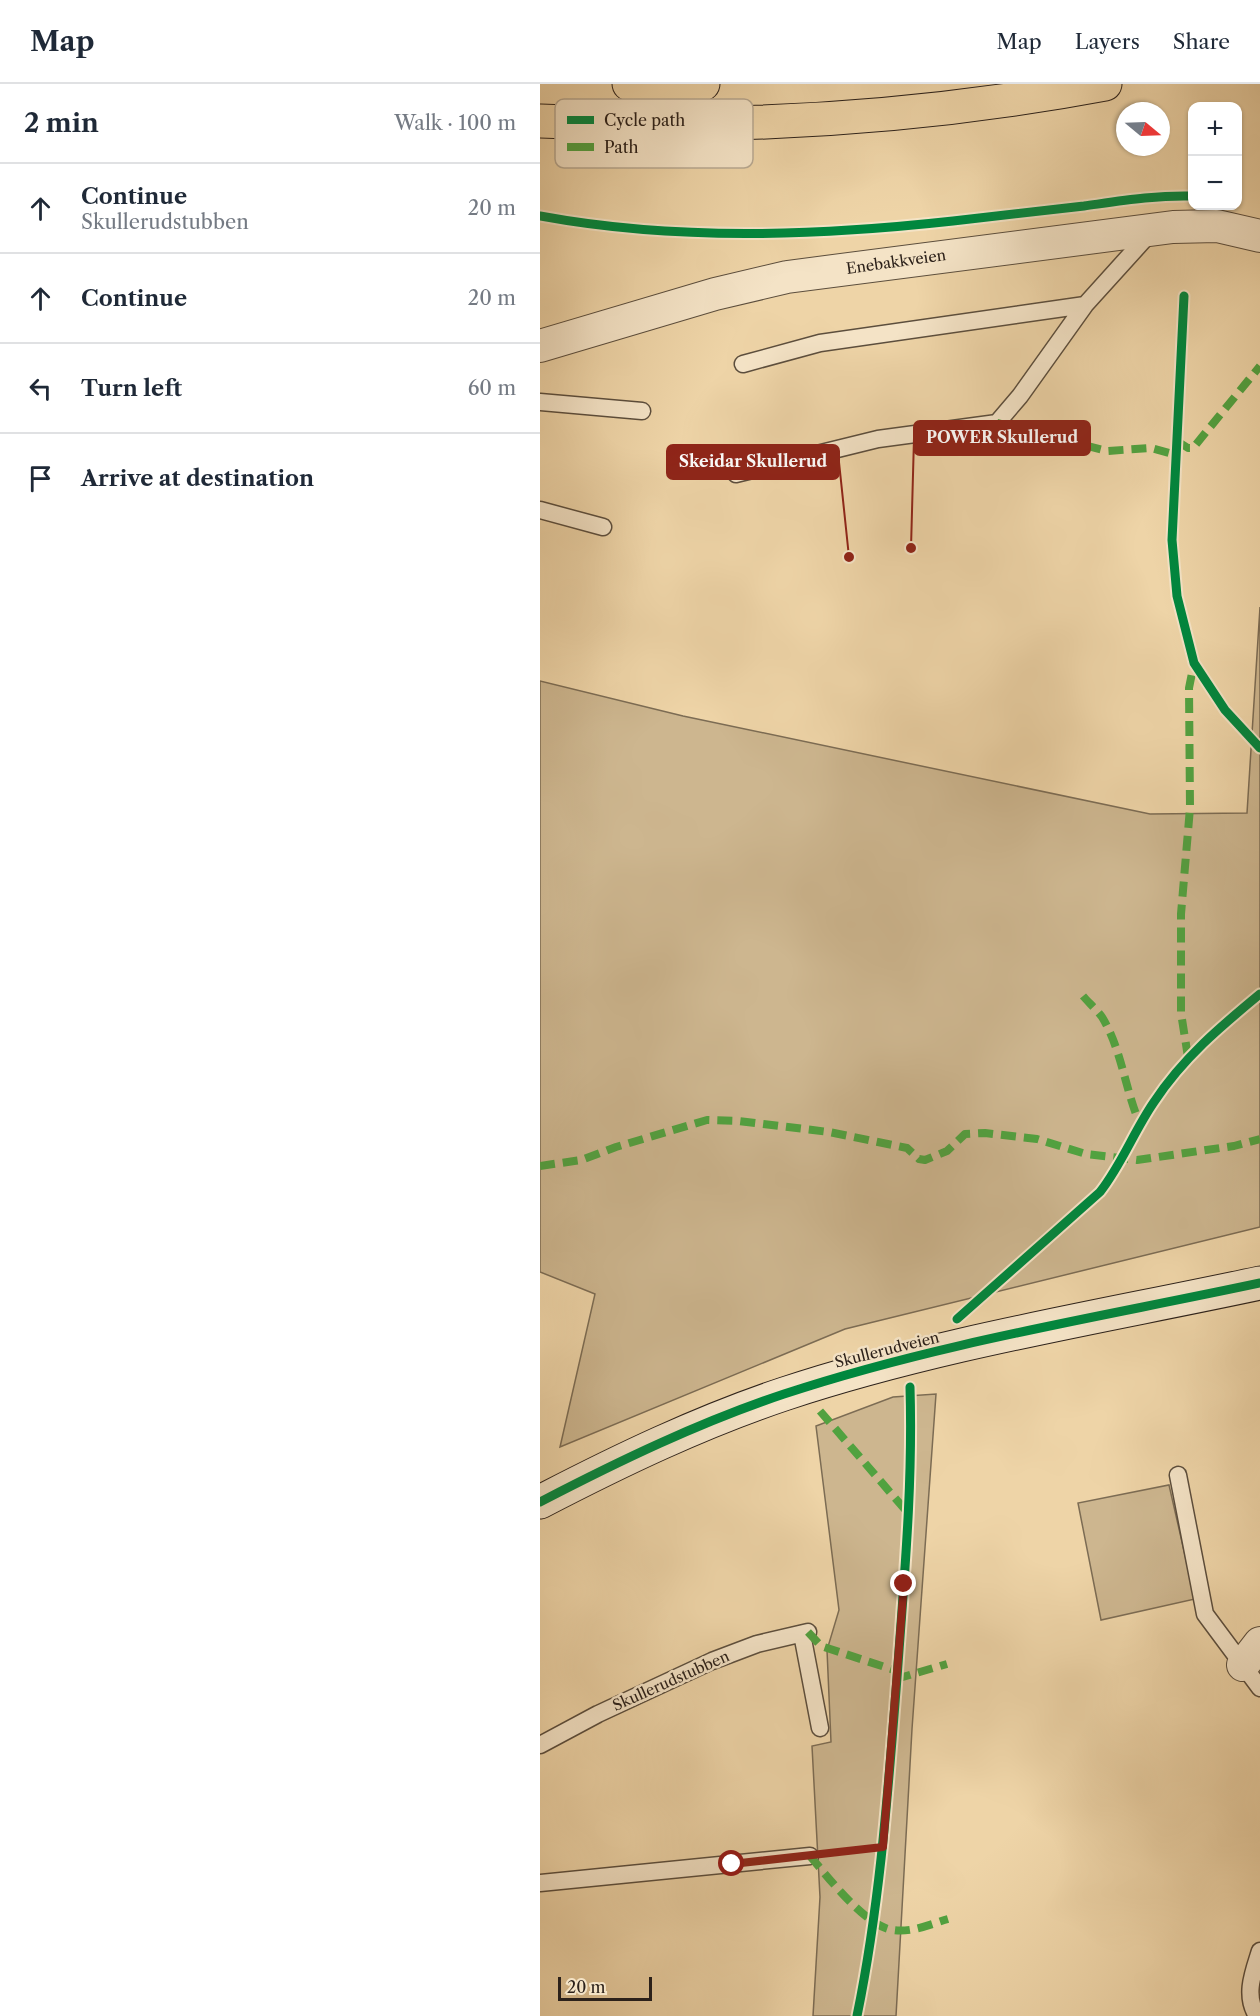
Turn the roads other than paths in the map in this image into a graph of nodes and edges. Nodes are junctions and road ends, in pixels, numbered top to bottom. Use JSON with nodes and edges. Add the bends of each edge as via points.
{"nodes":[{"id":1,"x":629,"y":84,"type":"edge"},
{"id":2,"x":703,"y":84,"type":"edge"},
{"id":3,"x":1105,"y":84,"type":"edge"},
{"id":4,"x":540,"y":121,"type":"edge"},
{"id":5,"x":555,"y":121,"type":"edge"},
{"id":6,"x":753,"y":122,"type":"edge"},
{"id":7,"x":1154,"y":229,"type":"junction"},
{"id":8,"x":1260,"y":236,"type":"edge"},
{"id":9,"x":1085,"y":305,"type":"junction"},
{"id":10,"x":540,"y":346,"type":"edge"},
{"id":11,"x":743,"y":364,"type":"dead end"},
{"id":12,"x":540,"y":402,"type":"edge"},
{"id":13,"x":642,"y":411,"type":"dead end"},
{"id":14,"x":736,"y":474,"type":"dead end"},
{"id":15,"x":540,"y":510,"type":"edge"},
{"id":16,"x":603,"y":527,"type":"dead end"},
{"id":17,"x":1260,"y":1283,"type":"edge"},
{"id":18,"x":1178,"y":1475,"type":"dead end"},
{"id":19,"x":540,"y":1502,"type":"edge"},
{"id":20,"x":1254,"y":1665,"type":"edge"},
{"id":21,"x":820,"y":1728,"type":"dead end"},
{"id":22,"x":540,"y":1745,"type":"edge"},
{"id":23,"x":810,"y":1856,"type":"dead end"},
{"id":24,"x":540,"y":1883,"type":"edge"},
{"id":25,"x":1260,"y":1951,"type":"edge"},
{"id":26,"x":1257,"y":2016,"type":"edge"}],
"edges":[{"from":1,"to":2,"type":"highway"},
{"from":3,"to":6,"type":"highway","via":[[874,116]]},
{"from":4,"to":5,"type":"highway"},
{"from":7,"to":8,"type":"street","name":"Enebakkveien","via":[[1217,226]]},
{"from":7,"to":9,"type":"lane"},
{"from":7,"to":10,"type":"street","name":"Enebakkveien","via":[[787,277]]},
{"from":9,"to":11,"type":"lane","via":[[820,343]]},
{"from":9,"to":14,"type":"lane","via":[[997,423],[878,439]]},
{"from":12,"to":13,"type":"lane"},
{"from":15,"to":16,"type":"lane"},
{"from":17,"to":19,"type":"main road","name":"Skullerudveien","via":[[1002,1337],[826,1381],[688,1431]]},
{"from":18,"to":20,"type":"lane","via":[[1205,1614]]},
{"from":21,"to":22,"type":"lane","name":"Skullerudstubben","via":[[805,1633],[757,1644],[712,1661]]},
{"from":23,"to":24,"type":"lane"},
{"from":25,"to":26,"type":"lane","via":[[1249,1995]]}]}
